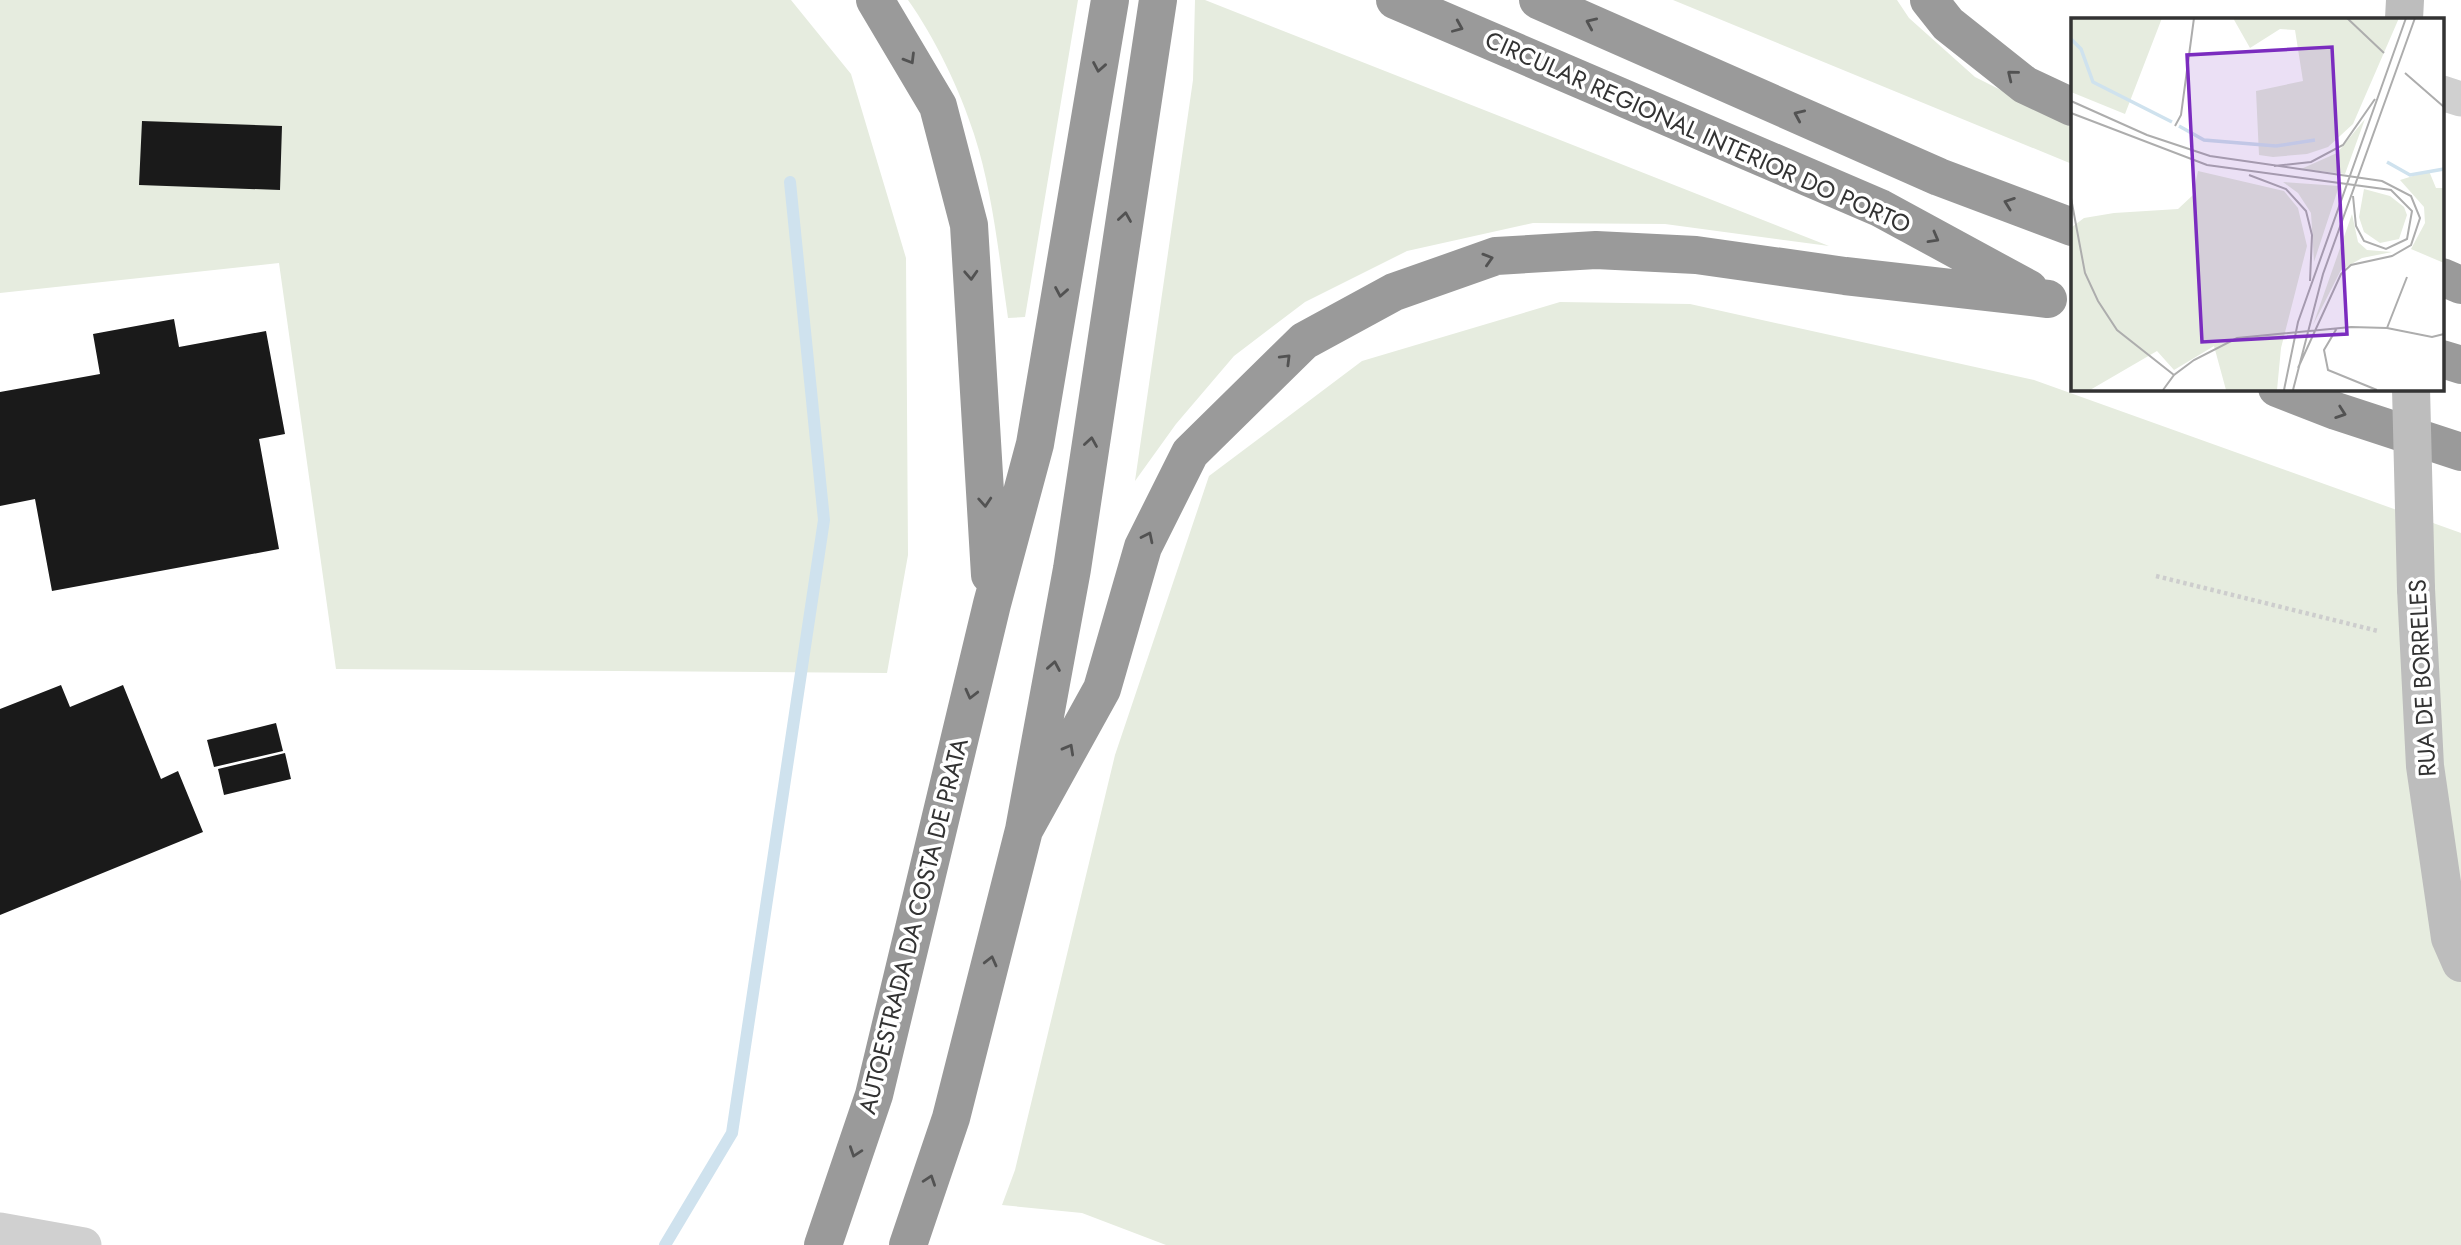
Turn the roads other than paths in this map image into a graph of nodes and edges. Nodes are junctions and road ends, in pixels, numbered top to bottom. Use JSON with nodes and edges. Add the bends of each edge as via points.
{"nodes":[{"id":1,"x":875,"y":0,"type":"edge"},
{"id":2,"x":1110,"y":0,"type":"edge"},
{"id":3,"x":1158,"y":0,"type":"edge"},
{"id":4,"x":1395,"y":0,"type":"edge"},
{"id":5,"x":1538,"y":0,"type":"edge"},
{"id":6,"x":1929,"y":0,"type":"edge"},
{"id":7,"x":2404,"y":0,"type":"edge"},
{"id":8,"x":2404,"y":18,"type":"edge"},
{"id":9,"x":2444,"y":94,"type":"edge"},
{"id":10,"x":2461,"y":99,"type":"edge"},
{"id":11,"x":2071,"y":106,"type":"edge"},
{"id":12,"x":2071,"y":226,"type":"edge"},
{"id":13,"x":2444,"y":277,"type":"edge"},
{"id":14,"x":2461,"y":285,"type":"edge"},
{"id":15,"x":2060,"y":304,"type":"edge"},
{"id":16,"x":2444,"y":360,"type":"edge"},
{"id":17,"x":2461,"y":365,"type":"edge"},
{"id":18,"x":2282,"y":390,"type":"edge"},
{"id":19,"x":2411,"y":390,"type":"edge"},
{"id":20,"x":2461,"y":452,"type":"edge"},
{"id":21,"x":992,"y":604,"type":"junction"},
{"id":22,"x":1024,"y":830,"type":"junction"},
{"id":23,"x":2461,"y":963,"type":"edge"},
{"id":24,"x":0,"y":1230,"type":"edge"},
{"id":25,"x":84,"y":1245,"type":"edge"},
{"id":26,"x":822,"y":1245,"type":"edge"},
{"id":27,"x":908,"y":1245,"type":"edge"}],
"edges":[{"from":1,"to":21,"type":"highway","one_way":true,"via":[[938,106],[969,225]]},
{"from":2,"to":21,"type":"highway","name":"AUTOESTRADA DA COSTA DE PRATA","one_way":true,"via":[[1035,444]]},
{"from":22,"to":3,"type":"highway","one_way":true,"via":[[1072,569]]},
{"from":4,"to":15,"type":"highway","name":"CIRCULAR REGIONAL INTERIOR DO PORTO","one_way":true,"via":[[1880,208]]},
{"from":12,"to":5,"type":"highway","one_way":true,"via":[[1940,177]]},
{"from":11,"to":6,"type":"highway","one_way":true,"via":[[2025,85],[1948,24]]},
{"from":7,"to":8,"type":"street"},
{"from":9,"to":10,"type":"street"},
{"from":13,"to":14,"type":"highway"},
{"from":22,"to":15,"type":"highway","one_way":true,"via":[[1102,689],[1143,547],[1190,453],[1304,341],[1394,292],[1496,256],[1596,250],[1696,255]]},
{"from":16,"to":17,"type":"highway"},
{"from":18,"to":20,"type":"highway","one_way":true},
{"from":19,"to":23,"type":"street","name":"RUA DE BORRELES","bridge":true,"via":[[2425,766],[2451,938]]},
{"from":21,"to":26,"type":"highway","name":"AUTOESTRADA DA COSTA DE PRATA","one_way":true,"via":[[874,1095]]},
{"from":27,"to":22,"type":"highway","one_way":true,"via":[[951,1118]]},
{"from":24,"to":25,"type":"street"}]}
